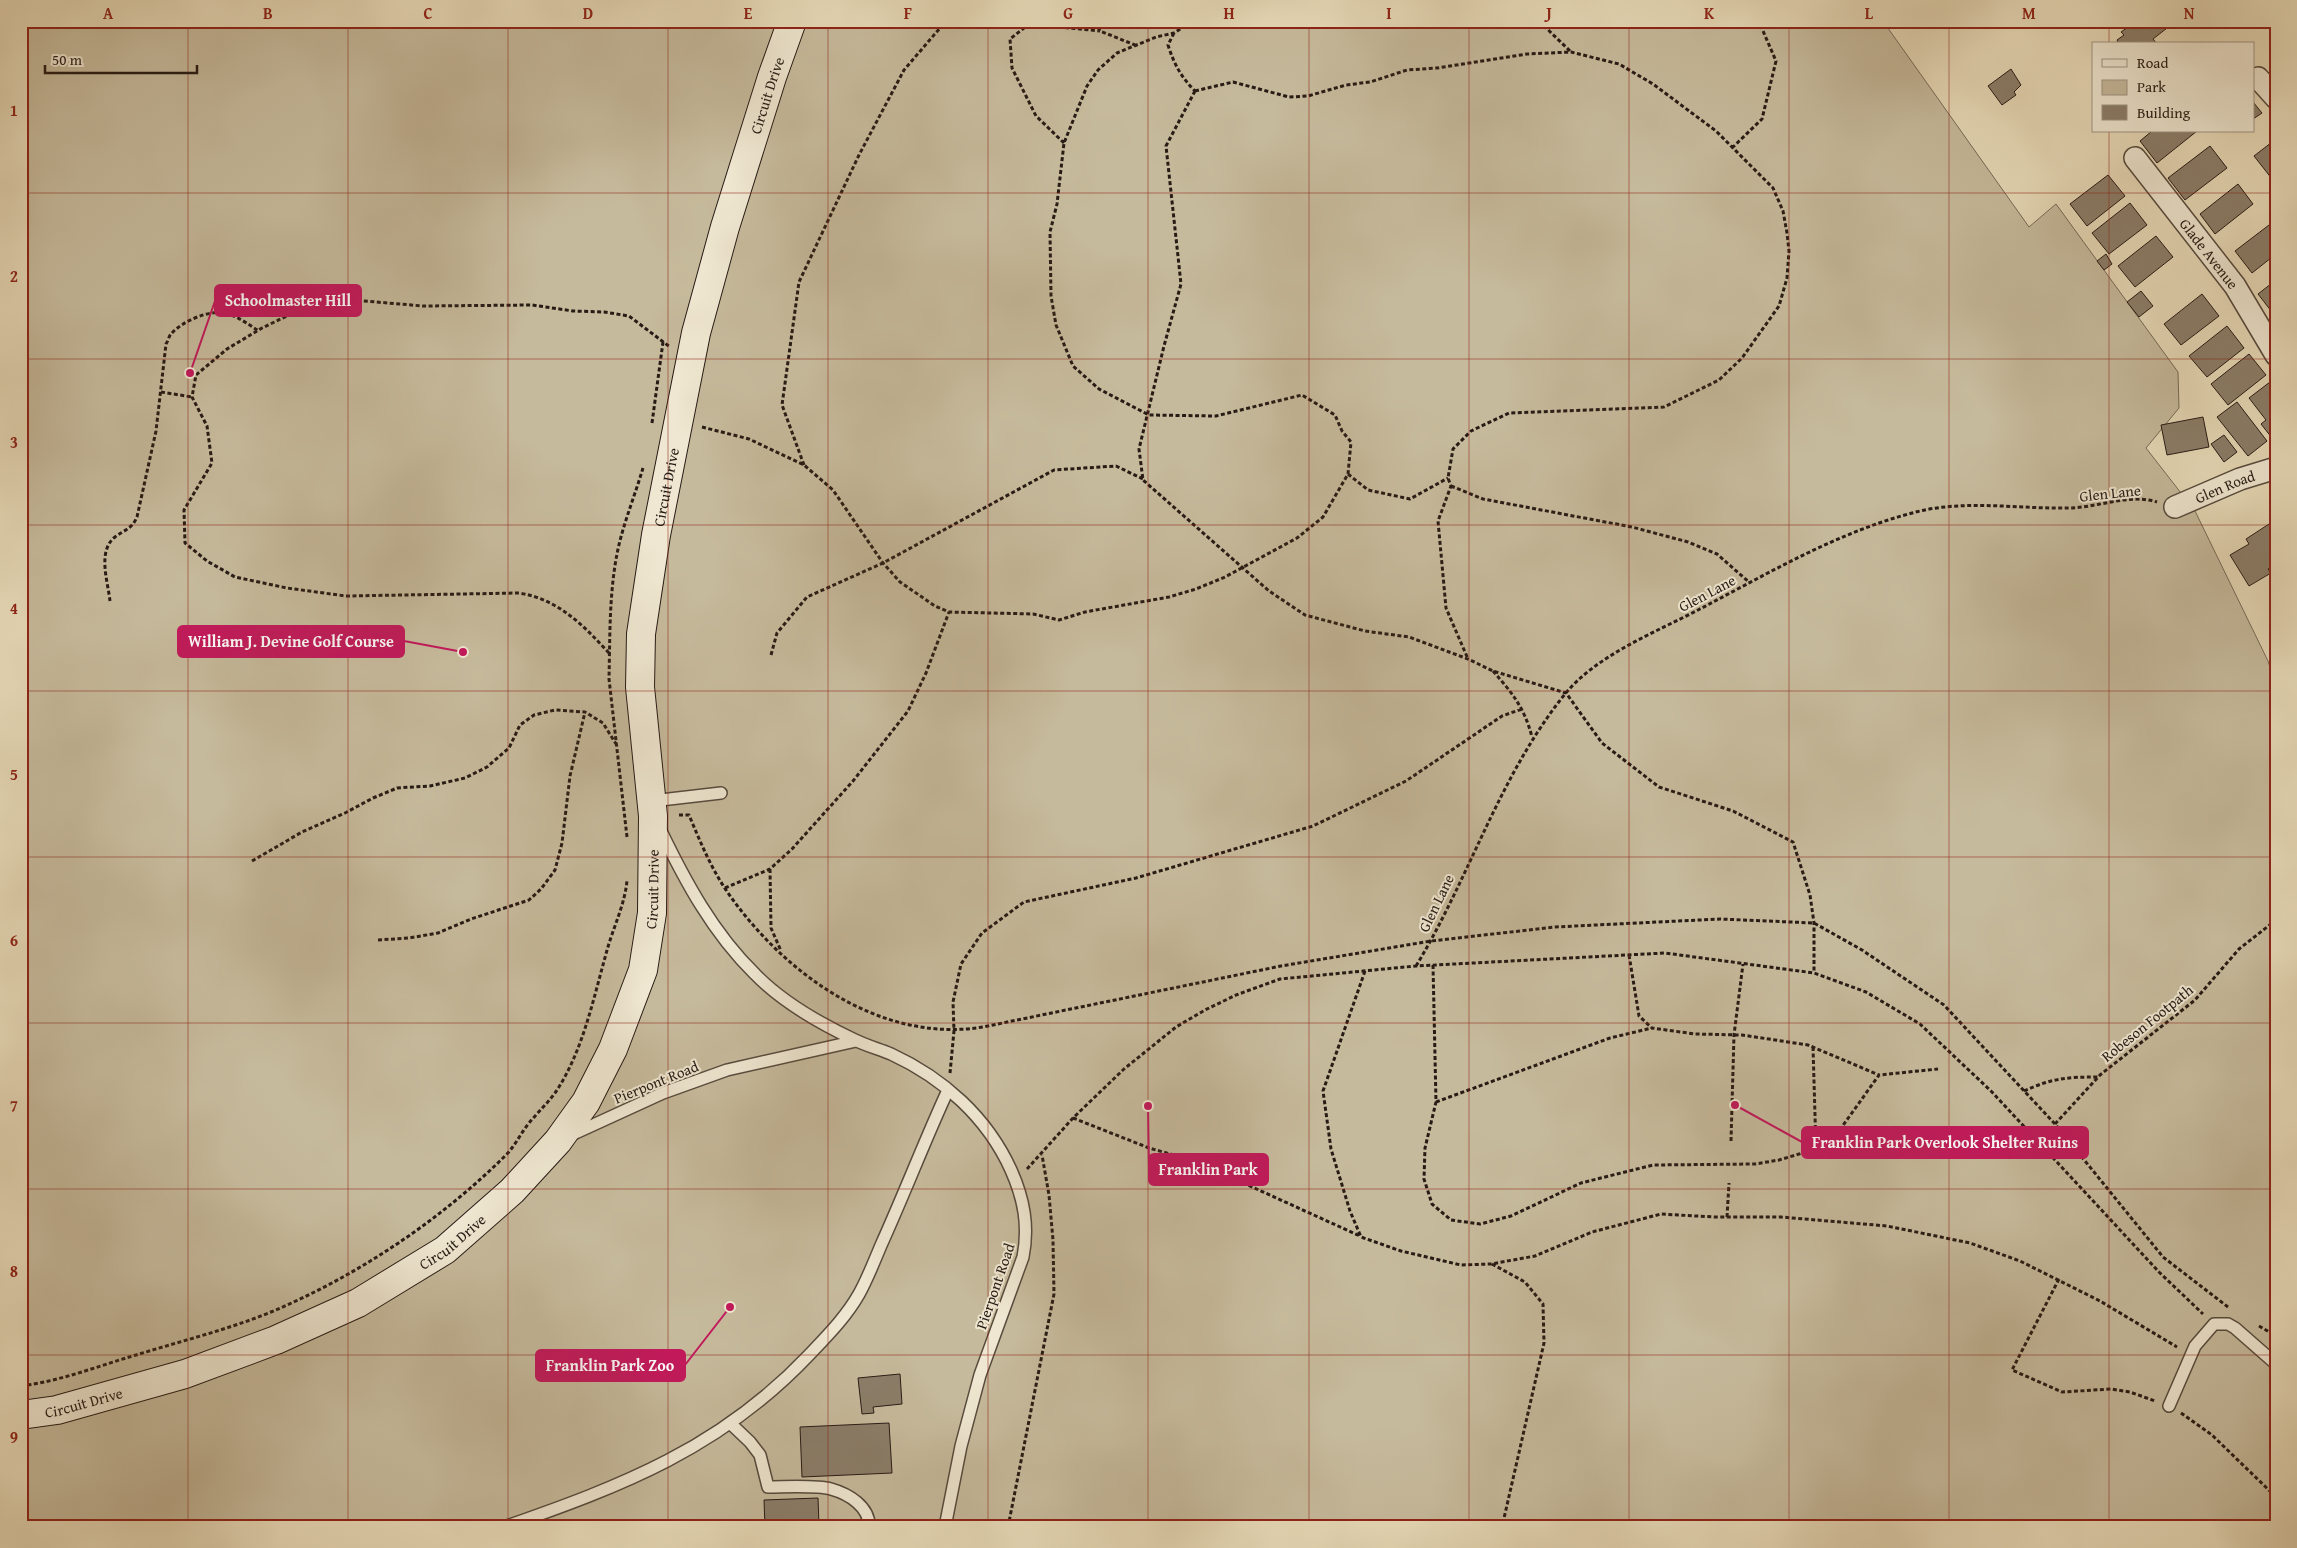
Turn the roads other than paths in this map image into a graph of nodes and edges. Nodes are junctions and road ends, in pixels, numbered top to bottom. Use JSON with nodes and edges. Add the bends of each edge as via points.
{"nodes":[{"id":1,"x":792,"y":21,"type":"edge"},
{"id":2,"x":2258,"y":78,"type":"dead end"},
{"id":3,"x":2276,"y":98,"type":"edge"},
{"id":4,"x":2135,"y":158,"type":"dead end"},
{"id":5,"x":2276,"y":355,"type":"edge"},
{"id":6,"x":2276,"y":468,"type":"edge"},
{"id":7,"x":2175,"y":507,"type":"road end"},
{"id":8,"x":721,"y":793,"type":"dead end"},
{"id":9,"x":652,"y":809,"type":"junction"},
{"id":10,"x":856,"y":1041,"type":"junction"},
{"id":11,"x":948,"y":1090,"type":"junction"},
{"id":12,"x":558,"y":1141,"type":"junction"},
{"id":13,"x":2276,"y":1364,"type":"edge"},
{"id":14,"x":2169,"y":1406,"type":"road end"},
{"id":15,"x":21,"y":1415,"type":"edge"},
{"id":16,"x":730,"y":1423,"type":"junction"},
{"id":17,"x":504,"y":1527,"type":"edge"},
{"id":18,"x":869,"y":1527,"type":"edge"},
{"id":19,"x":945,"y":1527,"type":"edge"}],
"edges":[{"from":1,"to":9,"type":"main road","name":"Circuit Drive","via":[[725,227],[696,333],[656,535],[641,634],[640,687]]},
{"from":2,"to":3,"type":"street"},
{"from":4,"to":5,"type":"street","name":"Glade Avenue","via":[[2235,286]]},
{"from":6,"to":7,"type":"street","name":"Glen Road","via":[[2240,479]]},
{"from":8,"to":9,"type":"lane"},
{"from":9,"to":10,"type":"lane","name":"Pierpont Road","via":[[688,885],[715,927],[755,974],[804,1013]]},
{"from":9,"to":12,"type":"main road","name":"Circuit Drive","via":[[652,913],[643,970],[613,1049],[586,1102]]},
{"from":10,"to":11,"type":"lane","name":"Pierpont Road","via":[[891,1054]]},
{"from":10,"to":12,"type":"lane","name":"Pierpont Road","via":[[727,1070],[662,1093]]},
{"from":11,"to":16,"type":"lane","via":[[859,1294],[834,1329],[793,1373]]},
{"from":11,"to":19,"type":"lane","name":"Pierpont Road","via":[[964,1102],[987,1128],[1014,1176],[1025,1212],[1026,1242],[966,1423]]},
{"from":12,"to":15,"type":"main road","name":"Circuit Drive","via":[[512,1191],[445,1250],[358,1303],[276,1340],[185,1374],[57,1410]]},
{"from":13,"to":14,"type":"lane","via":[[2235,1328],[2228,1324],[2214,1324],[2190,1355]]},
{"from":16,"to":17,"type":"lane","via":[[657,1468]]},
{"from":16,"to":18,"type":"lane","via":[[760,1455],[768,1487],[830,1489],[863,1506],[870,1517]]}]}
